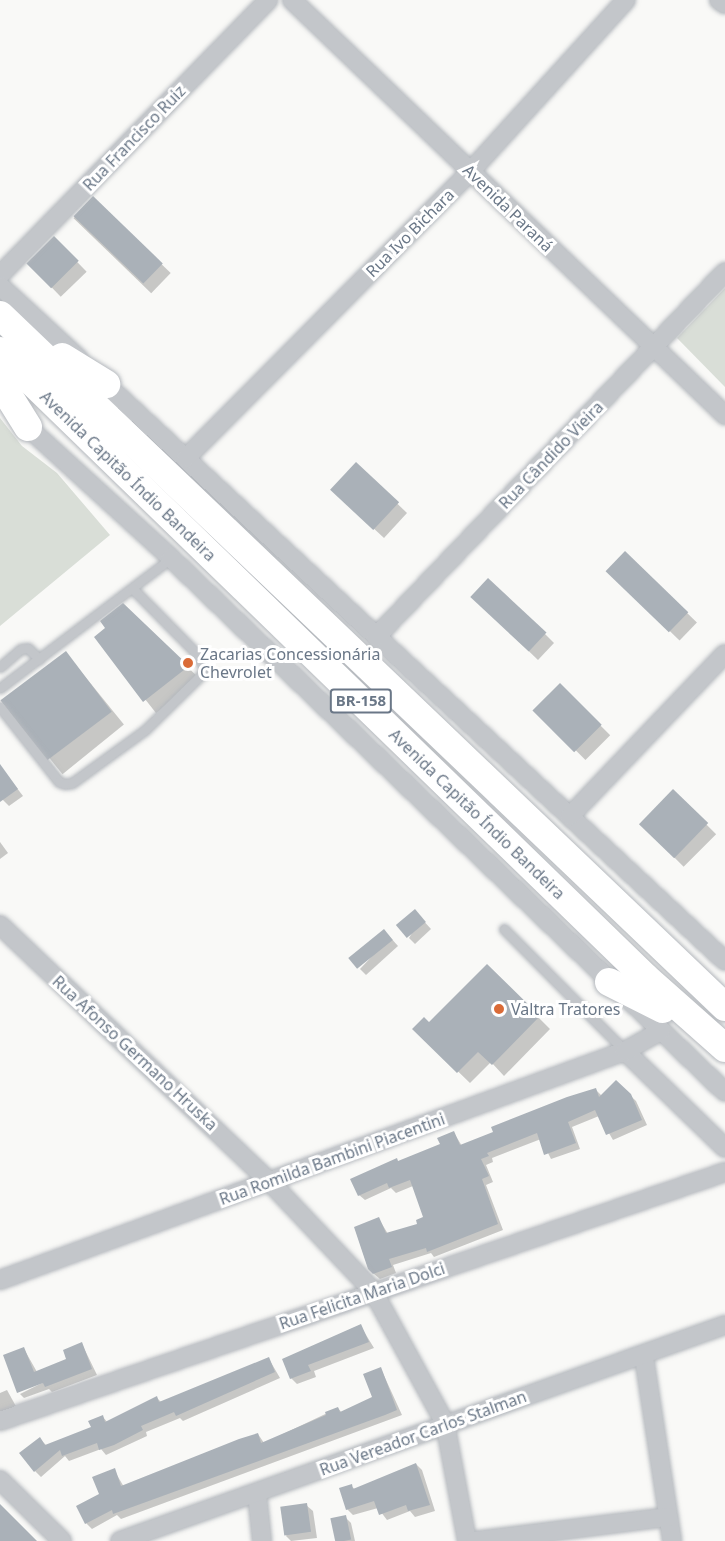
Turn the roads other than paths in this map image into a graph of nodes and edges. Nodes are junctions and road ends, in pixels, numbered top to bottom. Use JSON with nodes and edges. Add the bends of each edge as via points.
{"nodes":[{"id":1,"x":268,"y":0,"type":"edge"},
{"id":2,"x":292,"y":0,"type":"edge"},
{"id":3,"x":626,"y":0,"type":"edge"},
{"id":4,"x":719,"y":0,"type":"edge"},
{"id":5,"x":725,"y":4,"type":"edge"},
{"id":6,"x":470,"y":172,"type":"junction"},
{"id":7,"x":725,"y":272,"type":"edge"},
{"id":8,"x":0,"y":275,"type":"edge"},
{"id":9,"x":0,"y":286,"type":"edge"},
{"id":10,"x":4,"y":331,"type":"edge"},
{"id":11,"x":654,"y":348,"type":"junction"},
{"id":12,"x":0,"y":382,"type":"edge"},
{"id":13,"x":106,"y":384,"type":"junction"},
{"id":14,"x":0,"y":401,"type":"edge"},
{"id":15,"x":725,"y":415,"type":"edge"},
{"id":16,"x":28,"y":427,"type":"junction"},
{"id":17,"x":186,"y":459,"type":"junction"},
{"id":18,"x":171,"y":558,"type":"junction"},
{"id":19,"x":133,"y":589,"type":"junction"},
{"id":20,"x":376,"y":637,"type":"junction"},
{"id":21,"x":725,"y":654,"type":"edge"},
{"id":22,"x":39,"y":659,"type":"junction"},
{"id":23,"x":0,"y":667,"type":"edge"},
{"id":24,"x":0,"y":688,"type":"edge"},
{"id":25,"x":0,"y":707,"type":"edge"},
{"id":26,"x":570,"y":816,"type":"junction"},
{"id":27,"x":0,"y":925,"type":"edge"},
{"id":28,"x":504,"y":929,"type":"dead end"},
{"id":29,"x":725,"y":962,"type":"edge"},
{"id":30,"x":609,"y":982,"type":"junction"},
{"id":31,"x":725,"y":1006,"type":"edge"},
{"id":32,"x":661,"y":1031,"type":"junction"},
{"id":33,"x":725,"y":1049,"type":"edge"},
{"id":34,"x":625,"y":1051,"type":"junction"},
{"id":35,"x":725,"y":1092,"type":"edge"},
{"id":36,"x":725,"y":1148,"type":"edge"},
{"id":37,"x":725,"y":1172,"type":"edge"},
{"id":38,"x":270,"y":1182,"type":"junction"},
{"id":39,"x":0,"y":1280,"type":"edge"},
{"id":40,"x":373,"y":1291,"type":"junction"},
{"id":41,"x":725,"y":1325,"type":"edge"},
{"id":42,"x":644,"y":1357,"type":"junction"},
{"id":43,"x":0,"y":1421,"type":"edge"},
{"id":44,"x":445,"y":1423,"type":"junction"},
{"id":45,"x":0,"y":1480,"type":"edge"},
{"id":46,"x":256,"y":1494,"type":"junction"},
{"id":47,"x":669,"y":1517,"type":"junction"},
{"id":48,"x":62,"y":1541,"type":"edge"},
{"id":49,"x":120,"y":1541,"type":"edge"},
{"id":50,"x":262,"y":1541,"type":"edge"},
{"id":51,"x":467,"y":1541,"type":"edge"},
{"id":52,"x":476,"y":1541,"type":"edge"},
{"id":53,"x":672,"y":1541,"type":"edge"}],
"edges":[{"from":1,"to":8,"type":"street","name":"Rua Francisco Ruiz"},
{"from":2,"to":6,"type":"street","name":"Avenida Paraná"},
{"from":3,"to":6,"type":"street","name":"Rua Ivo Bichara"},
{"from":4,"to":5,"type":"street"},
{"from":6,"to":11,"type":"street","name":"Avenida Paraná"},
{"from":6,"to":17,"type":"street","name":"Rua Ivo Bichara"},
{"from":7,"to":11,"type":"street","name":"Rua Cândido Vieira"},
{"from":9,"to":13,"type":"street"},
{"from":10,"to":13,"type":"main road"},
{"from":10,"to":31,"type":"main road","name":"Avenida Capitão Índio Bandeira"},
{"from":10,"to":33,"type":"main road","name":"Avenida Capitão Índio Bandeira","number":"BR-158","via":[[645,977]]},
{"from":11,"to":15,"type":"street","name":"Avenida Paraná"},
{"from":11,"to":20,"type":"street","name":"Rua Cândido Vieira"},
{"from":12,"to":16,"type":"main road"},
{"from":13,"to":17,"type":"street"},
{"from":14,"to":16,"type":"street"},
{"from":16,"to":18,"type":"street"},
{"from":17,"to":20,"type":"street"},
{"from":18,"to":19,"type":"lane"},
{"from":18,"to":30,"type":"street"},
{"from":19,"to":22,"type":"lane"},
{"from":19,"to":25,"type":"lane","via":[[198,655],[205,671],[145,730],[72,783],[65,784],[59,782]]},
{"from":20,"to":26,"type":"street"},
{"from":21,"to":26,"type":"street"},
{"from":22,"to":23,"type":"lane","via":[[28,648],[21,649]]},
{"from":22,"to":24,"type":"lane"},
{"from":26,"to":29,"type":"street"},
{"from":27,"to":38,"type":"street","name":"Rua Afonso Germano Hruska"},
{"from":28,"to":34,"type":"lane"},
{"from":30,"to":32,"type":"street"},
{"from":30,"to":33,"type":"main road","via":[[644,996]]},
{"from":32,"to":34,"type":"street","name":"Rua Romilda Bambini Piacentini"},
{"from":32,"to":35,"type":"street"},
{"from":34,"to":36,"type":"street"},
{"from":34,"to":38,"type":"street","name":"Rua Romilda Bambini Piacentini"},
{"from":37,"to":40,"type":"street","name":"Rua Felicita Maria Dolci"},
{"from":38,"to":39,"type":"street","name":"Rua Romilda Bambini Piacentini"},
{"from":38,"to":40,"type":"street","name":"Rua Afonso Germano Hruska"},
{"from":40,"to":43,"type":"street","name":"Rua Felicita Maria Dolci"},
{"from":40,"to":44,"type":"street","name":"Rua Afonso Germano Hruska"},
{"from":41,"to":42,"type":"street","name":"Rua Vereador Carlos Stalman"},
{"from":42,"to":44,"type":"street","name":"Rua Vereador Carlos Stalman"},
{"from":42,"to":47,"type":"street"},
{"from":44,"to":46,"type":"street","name":"Rua Vereador Carlos Stalman"},
{"from":44,"to":51,"type":"street","name":"Rua Afonso Germano Hruska"},
{"from":45,"to":48,"type":"street"},
{"from":46,"to":49,"type":"street","name":"Rua Vereador Carlos Stalman"},
{"from":46,"to":50,"type":"street"},
{"from":47,"to":52,"type":"street"},
{"from":47,"to":53,"type":"street"}]}
